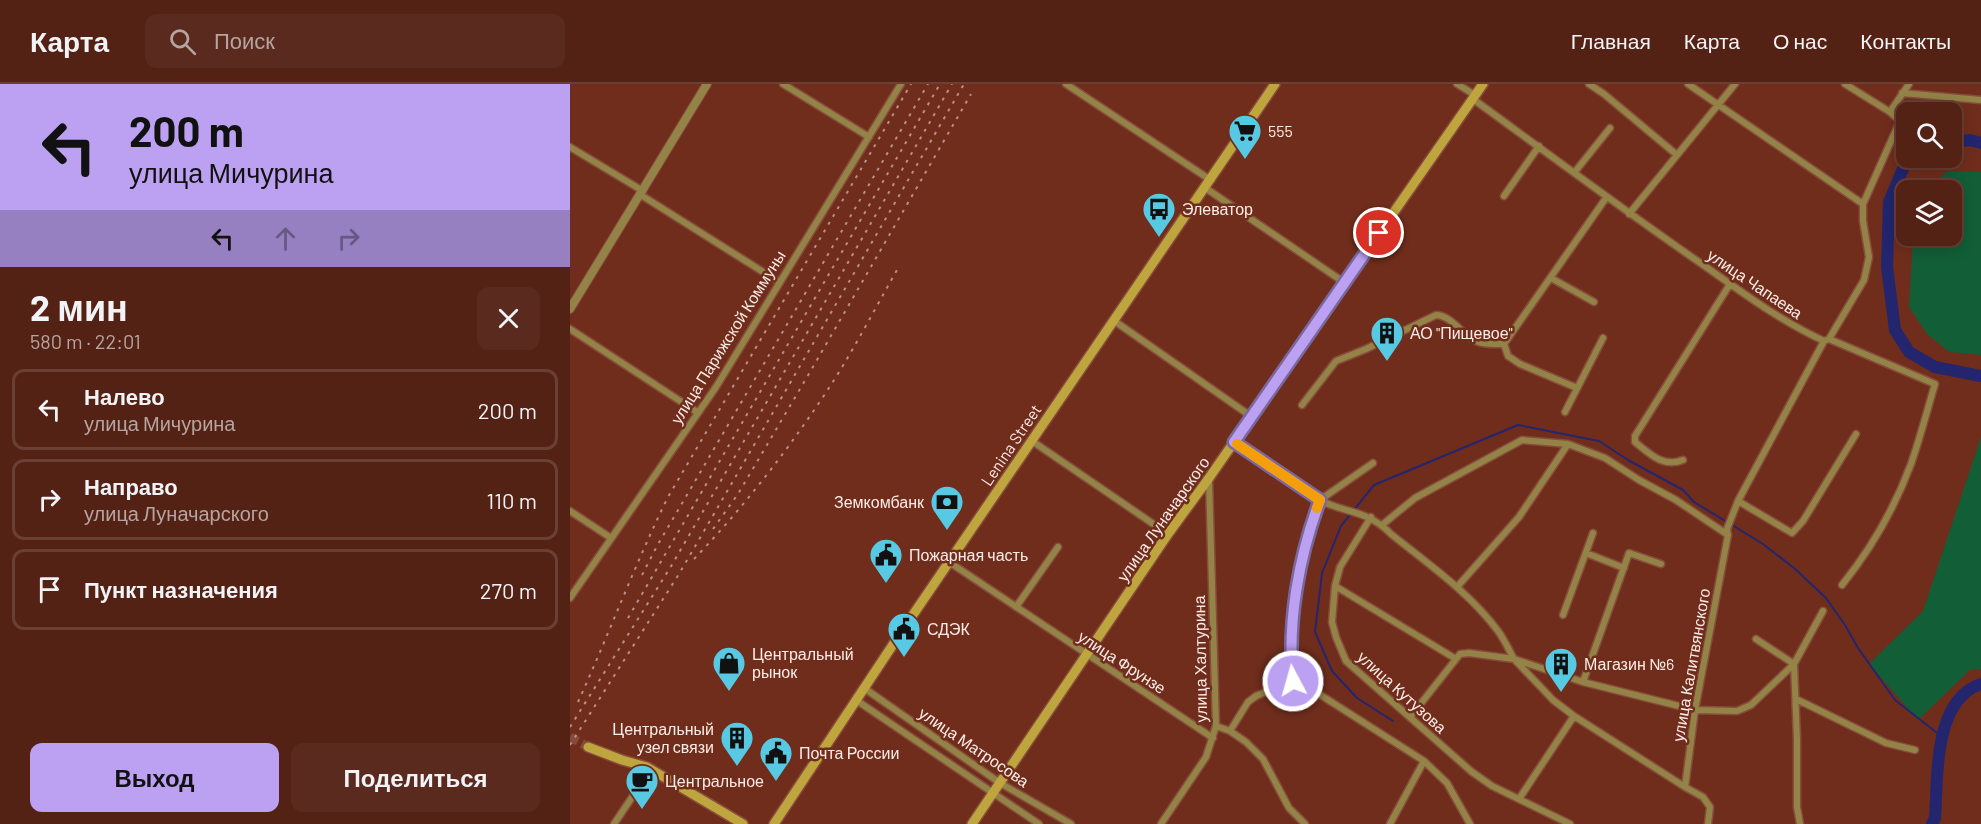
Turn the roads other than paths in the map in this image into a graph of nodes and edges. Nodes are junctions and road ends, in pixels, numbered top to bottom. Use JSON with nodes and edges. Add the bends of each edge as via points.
{"nodes":[{"id":1,"x":707,"y":84,"type":"edge"},
{"id":2,"x":783,"y":84,"type":"edge"},
{"id":3,"x":901,"y":84,"type":"edge"},
{"id":4,"x":1066,"y":84,"type":"edge"},
{"id":5,"x":1084,"y":84,"type":"edge"},
{"id":6,"x":1275,"y":84,"type":"edge"},
{"id":7,"x":1457,"y":84,"type":"edge"},
{"id":8,"x":1483,"y":84,"type":"edge"},
{"id":9,"x":1589,"y":84,"type":"edge"},
{"id":10,"x":1688,"y":84,"type":"edge"},
{"id":11,"x":1735,"y":84,"type":"edge"},
{"id":12,"x":1845,"y":84,"type":"edge"},
{"id":13,"x":1909,"y":84,"type":"edge"},
{"id":14,"x":1079,"y":93,"type":"junction"},
{"id":15,"x":1902,"y":93,"type":"junction"},
{"id":16,"x":1474,"y":97,"type":"junction"},
{"id":17,"x":1981,"y":100,"type":"edge"},
{"id":18,"x":1718,"y":106,"type":"junction"},
{"id":19,"x":1890,"y":112,"type":"junction"},
{"id":20,"x":1610,"y":128,"type":"dead end"},
{"id":21,"x":869,"y":137,"type":"junction"},
{"id":22,"x":570,"y":147,"type":"edge"},
{"id":23,"x":1539,"y":147,"type":"junction"},
{"id":24,"x":1677,"y":155,"type":"junction"},
{"id":25,"x":1575,"y":173,"type":"junction"},
{"id":26,"x":1207,"y":182,"type":"junction"},
{"id":27,"x":642,"y":193,"type":"junction"},
{"id":28,"x":1504,"y":196,"type":"dead end"},
{"id":29,"x":1606,"y":198,"type":"junction"},
{"id":30,"x":1863,"y":204,"type":"junction"},
{"id":31,"x":1629,"y":214,"type":"junction"},
{"id":32,"x":1551,"y":278,"type":"junction"},
{"id":33,"x":779,"y":282,"type":"junction"},
{"id":34,"x":1345,"y":283,"type":"junction"},
{"id":35,"x":1731,"y":284,"type":"junction"},
{"id":36,"x":1594,"y":302,"type":"dead end"},
{"id":37,"x":570,"y":309,"type":"edge"},
{"id":38,"x":1113,"y":321,"type":"junction"},
{"id":39,"x":570,"y":329,"type":"edge"},
{"id":40,"x":1603,"y":338,"type":"dead end"},
{"id":41,"x":1826,"y":340,"type":"junction"},
{"id":42,"x":1504,"y":344,"type":"junction"},
{"id":43,"x":1577,"y":388,"type":"junction"},
{"id":44,"x":1302,"y":405,"type":"dead end"},
{"id":45,"x":697,"y":412,"type":"junction"},
{"id":46,"x":1565,"y":412,"type":"dead end"},
{"id":47,"x":1252,"y":417,"type":"junction"},
{"id":48,"x":1856,"y":434,"type":"dead end"},
{"id":49,"x":1032,"y":441,"type":"junction"},
{"id":50,"x":1234,"y":442,"type":"junction"},
{"id":51,"x":1568,"y":444,"type":"junction"},
{"id":52,"x":1683,"y":460,"type":"dead end"},
{"id":53,"x":1373,"y":463,"type":"dead end"},
{"id":54,"x":1209,"y":478,"type":"junction"},
{"id":55,"x":1320,"y":500,"type":"junction"},
{"id":56,"x":1737,"y":503,"type":"junction"},
{"id":57,"x":570,"y":511,"type":"edge"},
{"id":58,"x":1371,"y":517,"type":"junction"},
{"id":59,"x":1382,"y":525,"type":"junction"},
{"id":60,"x":1727,"y":532,"type":"junction"},
{"id":61,"x":1593,"y":533,"type":"dead end"},
{"id":62,"x":1168,"y":534,"type":"junction"},
{"id":63,"x":611,"y":537,"type":"junction"},
{"id":64,"x":1058,"y":547,"type":"dead end"},
{"id":65,"x":1586,"y":553,"type":"junction"},
{"id":66,"x":949,"y":562,"type":"junction"},
{"id":67,"x":1661,"y":564,"type":"dead end"},
{"id":68,"x":1624,"y":568,"type":"junction"},
{"id":69,"x":1842,"y":585,"type":"dead end"},
{"id":70,"x":1335,"y":586,"type":"junction"},
{"id":71,"x":1457,"y":587,"type":"junction"},
{"id":72,"x":570,"y":598,"type":"edge"},
{"id":73,"x":1016,"y":607,"type":"junction"},
{"id":74,"x":1823,"y":611,"type":"dead end"},
{"id":75,"x":1563,"y":615,"type":"dead end"},
{"id":76,"x":1756,"y":639,"type":"dead end"},
{"id":77,"x":1087,"y":656,"type":"junction"},
{"id":78,"x":1455,"y":659,"type":"junction"},
{"id":79,"x":1514,"y":659,"type":"junction"},
{"id":80,"x":1794,"y":664,"type":"junction"},
{"id":81,"x":1318,"y":670,"type":"dead end"},
{"id":82,"x":1295,"y":681,"type":"junction"},
{"id":83,"x":1583,"y":682,"type":"junction"},
{"id":84,"x":864,"y":688,"type":"junction"},
{"id":85,"x":1796,"y":699,"type":"junction"},
{"id":86,"x":856,"y":700,"type":"junction"},
{"id":87,"x":1695,"y":710,"type":"junction"},
{"id":88,"x":1411,"y":716,"type":"junction"},
{"id":89,"x":1574,"y":716,"type":"junction"},
{"id":90,"x":1215,"y":726,"type":"junction"},
{"id":91,"x":1230,"y":731,"type":"junction"},
{"id":92,"x":1213,"y":738,"type":"junction"},
{"id":93,"x":588,"y":747,"type":"tunnel mouth"},
{"id":94,"x":1915,"y":750,"type":"dead end"},
{"id":95,"x":1424,"y":761,"type":"junction"},
{"id":96,"x":647,"y":767,"type":"junction"},
{"id":97,"x":1000,"y":783,"type":"junction"},
{"id":98,"x":1685,"y":787,"type":"junction"},
{"id":99,"x":992,"y":794,"type":"junction"},
{"id":100,"x":1519,"y":799,"type":"junction"},
{"id":101,"x":614,"y":824,"type":"edge"},
{"id":102,"x":743,"y":824,"type":"edge"},
{"id":103,"x":774,"y":824,"type":"edge"},
{"id":104,"x":972,"y":824,"type":"edge"},
{"id":105,"x":1039,"y":824,"type":"edge"},
{"id":106,"x":1071,"y":824,"type":"edge"},
{"id":107,"x":1161,"y":824,"type":"edge"},
{"id":108,"x":1305,"y":824,"type":"edge"},
{"id":109,"x":1390,"y":824,"type":"edge"},
{"id":110,"x":1470,"y":824,"type":"edge"},
{"id":111,"x":1570,"y":824,"type":"edge"},
{"id":112,"x":1708,"y":824,"type":"edge"},
{"id":113,"x":1800,"y":824,"type":"edge"}],
"edges":[{"from":1,"to":27,"type":"street"},
{"from":2,"to":21,"type":"street"},
{"from":3,"to":21,"type":"street","name":"улица Парижской Коммуны"},
{"from":4,"to":14,"type":"street"},
{"from":5,"to":14,"type":"street"},
{"from":6,"to":26,"type":"main road","name":"Lenina Street"},
{"from":7,"to":16,"type":"street","name":"улица Чапаева"},
{"from":8,"to":16,"type":"main road","name":"улица Луначарского"},
{"from":9,"to":24,"type":"street"},
{"from":10,"to":18,"type":"street"},
{"from":11,"to":18,"type":"street"},
{"from":12,"to":19,"type":"street"},
{"from":13,"to":15,"type":"street"},
{"from":14,"to":26,"type":"street"},
{"from":15,"to":17,"type":"street"},
{"from":15,"to":19,"type":"street"},
{"from":16,"to":23,"type":"street","name":"улица Чапаева"},
{"from":16,"to":34,"type":"main road","name":"улица Луначарского"},
{"from":18,"to":24,"type":"street"},
{"from":18,"to":30,"type":"street"},
{"from":19,"to":30,"type":"street","name":"улица Калитвянского","via":[[1900,121]]},
{"from":20,"to":25,"type":"street"},
{"from":21,"to":33,"type":"street","name":"улица Парижской Коммуны"},
{"from":22,"to":27,"type":"street"},
{"from":23,"to":25,"type":"street","name":"улица Чапаева"},
{"from":23,"to":28,"type":"street"},
{"from":24,"to":31,"type":"street"},
{"from":25,"to":29,"type":"street","name":"улица Чапаева"},
{"from":26,"to":34,"type":"street"},
{"from":26,"to":38,"type":"main road","name":"Lenina Street"},
{"from":27,"to":33,"type":"street"},
{"from":27,"to":37,"type":"street"},
{"from":29,"to":31,"type":"street","name":"улица Чапаева"},
{"from":29,"to":32,"type":"street"},
{"from":30,"to":41,"type":"street","name":"улица Калитвянского","via":[[1869,257],[1864,280]]},
{"from":31,"to":35,"type":"street","name":"улица Чапаева"},
{"from":32,"to":36,"type":"street"},
{"from":32,"to":42,"type":"street"},
{"from":33,"to":45,"type":"street","name":"улица Парижской Коммуны"},
{"from":34,"to":47,"type":"main road","name":"улица Луначарского"},
{"from":35,"to":41,"type":"street","name":"улица Чапаева","via":[[1779,318]]},
{"from":35,"to":52,"type":"street","via":[[1635,436],[1635,442],[1663,463]]},
{"from":38,"to":47,"type":"street"},
{"from":38,"to":49,"type":"main road","name":"Lenina Street"},
{"from":39,"to":45,"type":"street"},
{"from":40,"to":43,"type":"street"},
{"from":41,"to":56,"type":"street","name":"улица Калитвянского"},
{"from":41,"to":69,"type":"street","name":"улица Чапаева","via":[[1935,384],[1894,505]]},
{"from":42,"to":43,"type":"street","via":[[1508,356],[1520,364]]},
{"from":42,"to":44,"type":"street","via":[[1475,341],[1436,315],[1336,361]]},
{"from":43,"to":46,"type":"street"},
{"from":45,"to":63,"type":"street","name":"улица Парижской Коммуны"},
{"from":47,"to":50,"type":"main road","name":"улица Луначарского"},
{"from":48,"to":56,"type":"street","via":[[1803,521],[1791,533]]},
{"from":49,"to":62,"type":"street"},
{"from":49,"to":66,"type":"main road","name":"Lenina Street"},
{"from":50,"to":54,"type":"main road","name":"улица Луначарского"},
{"from":50,"to":55,"type":"street"},
{"from":51,"to":59,"type":"street","via":[[1522,440],[1415,498]]},
{"from":51,"to":60,"type":"street","via":[[1605,458]]},
{"from":51,"to":71,"type":"street","via":[[1519,517]]},
{"from":53,"to":55,"type":"street"},
{"from":54,"to":62,"type":"main road","name":"улица Луначарского"},
{"from":54,"to":90,"type":"street","name":"улица Халтурина"},
{"from":55,"to":58,"type":"street"},
{"from":55,"to":82,"type":"street","via":[[1294,601],[1290,651]]},
{"from":56,"to":60,"type":"street","name":"улица Калитвянского"},
{"from":57,"to":63,"type":"street"},
{"from":58,"to":59,"type":"street"},
{"from":58,"to":70,"type":"street","name":"улица Кутузова","via":[[1340,567]]},
{"from":59,"to":71,"type":"street"},
{"from":60,"to":87,"type":"street","name":"улица Калитвянского"},
{"from":61,"to":65,"type":"street"},
{"from":62,"to":77,"type":"main road","name":"улица Луначарского"},
{"from":63,"to":72,"type":"street","name":"улица Парижской Коммуны"},
{"from":64,"to":73,"type":"street"},
{"from":65,"to":68,"type":"street"},
{"from":65,"to":75,"type":"street"},
{"from":66,"to":73,"type":"street","name":"улица Фрунзе"},
{"from":66,"to":84,"type":"main road","name":"Lenina Street"},
{"from":67,"to":68,"type":"street","via":[[1629,553]]},
{"from":68,"to":83,"type":"street"},
{"from":70,"to":78,"type":"street"},
{"from":70,"to":88,"type":"street","name":"улица Кутузова","via":[[1332,622],[1346,661]]},
{"from":71,"to":79,"type":"street","via":[[1499,632]]},
{"from":73,"to":77,"type":"street","name":"улица Фрунзе"},
{"from":74,"to":80,"type":"street"},
{"from":76,"to":80,"type":"street"},
{"from":77,"to":92,"type":"street","name":"улица Фрунзе"},
{"from":77,"to":97,"type":"main road","name":"улица Луначарского"},
{"from":78,"to":79,"type":"street","via":[[1469,653]]},
{"from":78,"to":88,"type":"street"},
{"from":79,"to":83,"type":"street"},
{"from":79,"to":89,"type":"street"},
{"from":80,"to":85,"type":"street"},
{"from":80,"to":87,"type":"street","via":[[1751,705],[1737,711]]},
{"from":81,"to":82,"type":"street"},
{"from":82,"to":91,"type":"street","via":[[1248,702]]},
{"from":82,"to":95,"type":"street"},
{"from":83,"to":87,"type":"street"},
{"from":84,"to":86,"type":"main road","name":"Lenina Street"},
{"from":84,"to":97,"type":"street","name":"улица Матросова"},
{"from":85,"to":94,"type":"street","via":[[1886,743]]},
{"from":85,"to":113,"type":"street"},
{"from":86,"to":99,"type":"street","name":"улица Матросова"},
{"from":86,"to":103,"type":"main road","name":"Lenina Street"},
{"from":87,"to":98,"type":"street","name":"улица Калитвянского"},
{"from":88,"to":100,"type":"street","name":"улица Кутузова","via":[[1472,772]]},
{"from":89,"to":98,"type":"street"},
{"from":89,"to":100,"type":"street"},
{"from":90,"to":91,"type":"street"},
{"from":90,"to":92,"type":"street","name":"улица Халтурина"},
{"from":91,"to":108,"type":"street","via":[[1263,759],[1289,808]]},
{"from":92,"to":107,"type":"street","name":"улица Халтурина","via":[[1206,757]]},
{"from":93,"to":96,"type":"main road"},
{"from":95,"to":109,"type":"street"},
{"from":95,"to":110,"type":"street","via":[[1447,783]]},
{"from":96,"to":101,"type":"street","via":[[641,784]]},
{"from":96,"to":102,"type":"main road"},
{"from":97,"to":99,"type":"main road","name":"улица Луначарского"},
{"from":97,"to":106,"type":"street","name":"улица Матросова"},
{"from":98,"to":112,"type":"street","via":[[1703,797],[1710,807]]},
{"from":99,"to":104,"type":"main road","name":"улица Луначарского"},
{"from":99,"to":105,"type":"street","name":"улица Матросова"},
{"from":100,"to":111,"type":"street","name":"улица Кутузова"}]}
